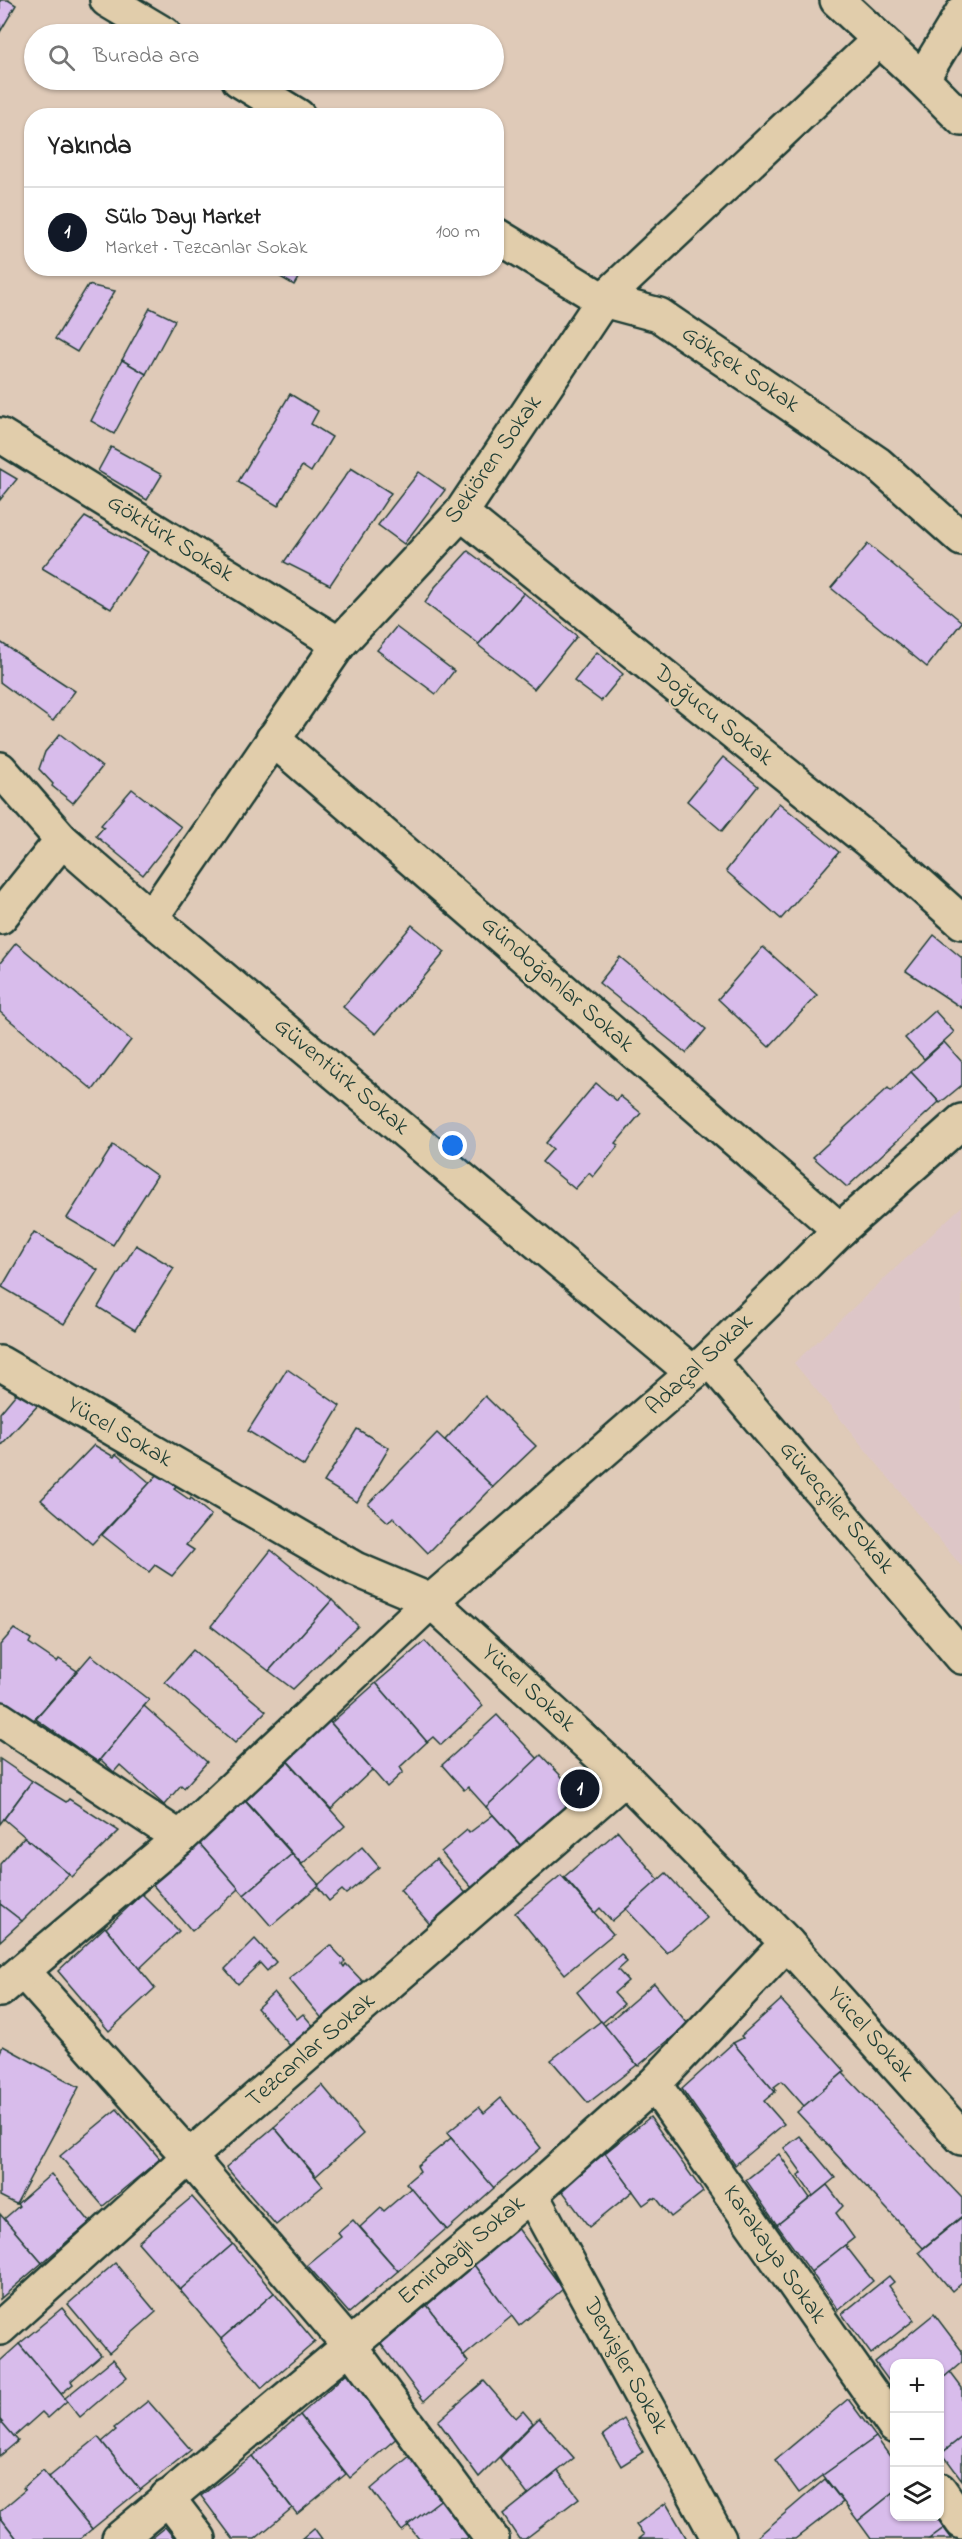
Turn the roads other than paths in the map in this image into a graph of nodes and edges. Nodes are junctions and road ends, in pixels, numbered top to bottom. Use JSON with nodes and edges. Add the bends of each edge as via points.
{"nodes":[{"id":1,"x":107,"y":0,"type":"edge"},
{"id":2,"x":837,"y":0,"type":"edge"},
{"id":3,"x":962,"y":13,"type":"edge"},
{"id":4,"x":147,"y":24,"type":"edge"},
{"id":5,"x":879,"y":40,"type":"junction"},
{"id":6,"x":922,"y":79,"type":"junction"},
{"id":7,"x":255,"y":90,"type":"edge"},
{"id":8,"x":285,"y":108,"type":"edge"},
{"id":9,"x":962,"y":119,"type":"edge"},
{"id":10,"x":504,"y":240,"type":"edge"},
{"id":11,"x":603,"y":300,"type":"junction"},
{"id":12,"x":0,"y":435,"type":"edge"},
{"id":13,"x":461,"y":513,"type":"junction"},
{"id":14,"x":962,"y":539,"type":"edge"},
{"id":15,"x":339,"y":644,"type":"junction"},
{"id":16,"x":273,"y":739,"type":"junction"},
{"id":17,"x":0,"y":769,"type":"edge"},
{"id":18,"x":62,"y":840,"type":"junction"},
{"id":19,"x":0,"y":917,"type":"edge"},
{"id":20,"x":151,"y":918,"type":"junction"},
{"id":21,"x":962,"y":922,"type":"edge"},
{"id":22,"x":962,"y":1121,"type":"edge"},
{"id":23,"x":840,"y":1230,"type":"junction"},
{"id":24,"x":0,"y":1363,"type":"edge"},
{"id":25,"x":701,"y":1366,"type":"junction"},
{"id":26,"x":431,"y":1601,"type":"junction"},
{"id":27,"x":962,"y":1657,"type":"edge"},
{"id":28,"x":0,"y":1719,"type":"edge"},
{"id":29,"x":625,"y":1778,"type":"junction"},
{"id":30,"x":180,"y":1838,"type":"junction"},
{"id":31,"x":787,"y":1943,"type":"junction"},
{"id":32,"x":11,"y":1980,"type":"edge"},
{"id":33,"x":654,"y":2084,"type":"junction"},
{"id":34,"x":962,"y":2138,"type":"edge"},
{"id":35,"x":189,"y":2157,"type":"junction"},
{"id":36,"x":531,"y":2194,"type":"junction"},
{"id":37,"x":0,"y":2328,"type":"edge"},
{"id":38,"x":349,"y":2345,"type":"junction"},
{"id":39,"x":890,"y":2420,"type":"edge"},
{"id":40,"x":167,"y":2497,"type":"junction"},
{"id":41,"x":944,"y":2497,"type":"edge"},
{"id":42,"x":962,"y":2522,"type":"edge"},
{"id":43,"x":118,"y":2539,"type":"edge"},
{"id":44,"x":199,"y":2539,"type":"edge"},
{"id":45,"x":492,"y":2539,"type":"edge"},
{"id":46,"x":719,"y":2539,"type":"edge"}],
"edges":[{"from":1,"to":4,"type":"street"},
{"from":2,"to":5,"type":"street"},
{"from":3,"to":6,"type":"street"},
{"from":5,"to":6,"type":"street"},
{"from":5,"to":11,"type":"street","name":"Sekiören Sokak"},
{"from":6,"to":9,"type":"street"},
{"from":7,"to":8,"type":"street"},
{"from":10,"to":11,"type":"street","name":"Gökçek Sokak"},
{"from":11,"to":13,"type":"street","name":"Sekiören Sokak"},
{"from":11,"to":14,"type":"street","name":"Gökçek Sokak","via":[[659,315],[878,464]]},
{"from":12,"to":15,"type":"street","name":"Göktürk Sokak"},
{"from":13,"to":15,"type":"street","name":"Sekiören Sokak"},
{"from":13,"to":21,"type":"street","name":"Doğucu Sokak","via":[[896,863]]},
{"from":15,"to":16,"type":"street","name":"Sekiören Sokak"},
{"from":16,"to":20,"type":"street","name":"Sekiören Sokak"},
{"from":16,"to":23,"type":"street","name":"Gündoğanlar Sokak"},
{"from":17,"to":18,"type":"street","name":"Güventürk Sokak"},
{"from":18,"to":19,"type":"street"},
{"from":18,"to":20,"type":"street","name":"Güventürk Sokak"},
{"from":20,"to":25,"type":"street","name":"Güventürk Sokak"},
{"from":22,"to":23,"type":"street","name":"Adaçal Sokak"},
{"from":23,"to":25,"type":"street","name":"Adaçal Sokak"},
{"from":24,"to":26,"type":"street","name":"Yücel Sokak","via":[[355,1569]]},
{"from":25,"to":26,"type":"street","name":"Adaçal Sokak"},
{"from":25,"to":27,"type":"street","name":"Güvecçiler Sokak"},
{"from":26,"to":29,"type":"street","name":"Yücel Sokak"},
{"from":26,"to":30,"type":"street","name":"Adaçal Sokak"},
{"from":28,"to":30,"type":"street"},
{"from":29,"to":31,"type":"street","name":"Yücel Sokak"},
{"from":29,"to":35,"type":"street","name":"Tezcanlar Sokak"},
{"from":30,"to":32,"type":"street","name":"Adaçal Sokak"},
{"from":31,"to":33,"type":"street","name":"Emirdağlı Sokak"},
{"from":31,"to":34,"type":"street","name":"Yücel Sokak"},
{"from":32,"to":35,"type":"street"},
{"from":33,"to":36,"type":"street","name":"Emirdağlı Sokak"},
{"from":33,"to":39,"type":"street","name":"Karakaya Sokak"},
{"from":35,"to":37,"type":"street","name":"Tezcanlar Sokak"},
{"from":35,"to":38,"type":"street"},
{"from":36,"to":38,"type":"street","name":"Emirdağlı Sokak"},
{"from":36,"to":46,"type":"street","name":"Dervişler Sokak"},
{"from":38,"to":40,"type":"street","name":"Emirdağlı Sokak"},
{"from":38,"to":45,"type":"street"},
{"from":40,"to":43,"type":"street","name":"Emirdağlı Sokak"},
{"from":40,"to":44,"type":"street"},
{"from":41,"to":42,"type":"street"}]}
